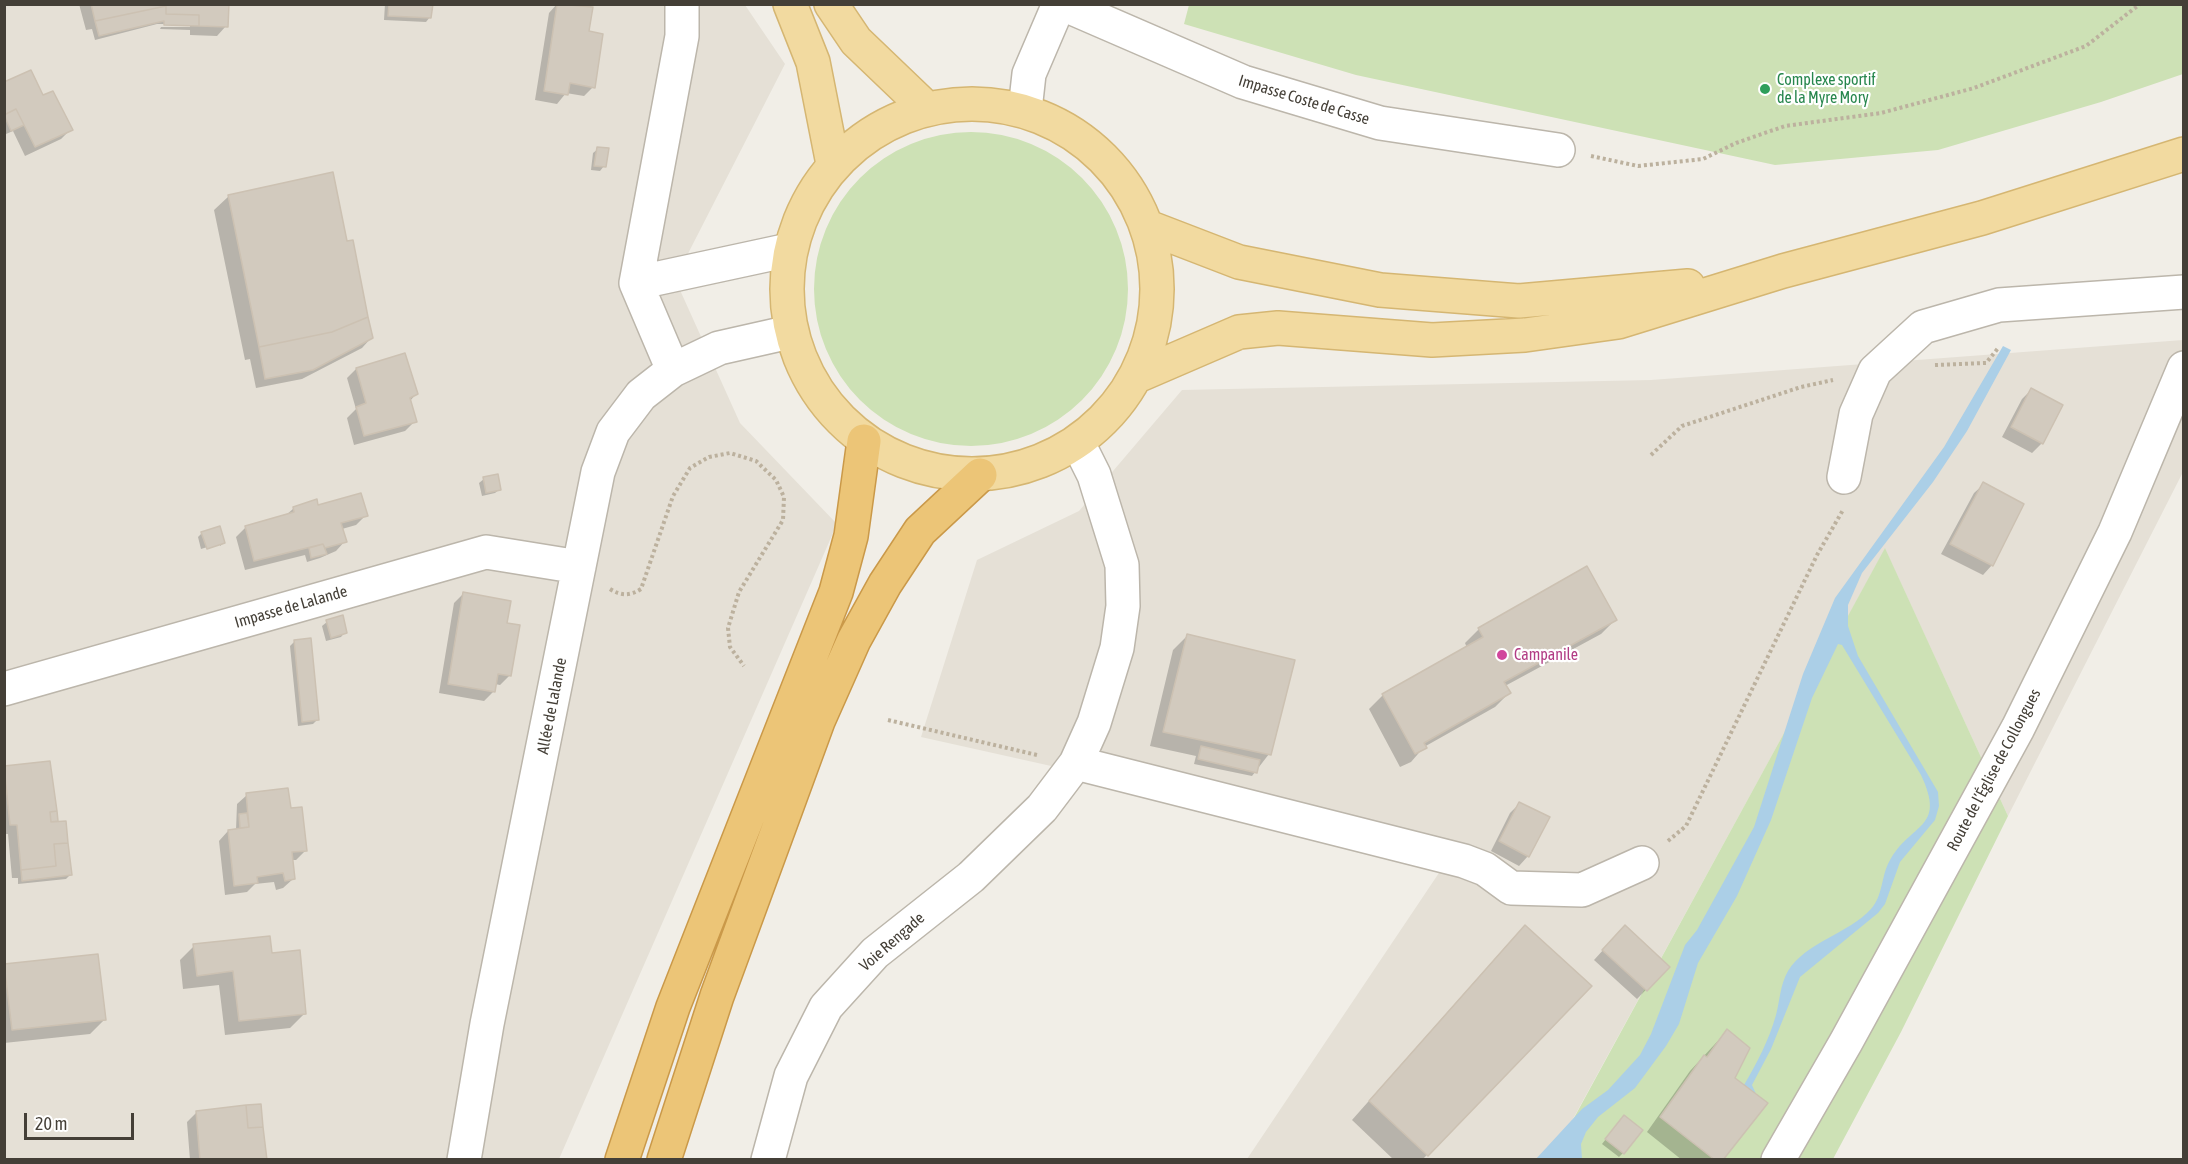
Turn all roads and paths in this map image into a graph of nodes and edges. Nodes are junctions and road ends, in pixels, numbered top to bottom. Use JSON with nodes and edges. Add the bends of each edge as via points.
{"nodes":[{"id":1,"x":682,"y":4,"type":"edge"},
{"id":2,"x":790,"y":4,"type":"edge"},
{"id":3,"x":831,"y":4,"type":"edge"},
{"id":4,"x":1061,"y":4,"type":"edge"},
{"id":5,"x":2140,"y":4,"type":"edge"},
{"id":6,"x":926,"y":108,"type":"junction"},
{"id":7,"x":1025,"y":111,"type":"junction"},
{"id":8,"x":1558,"y":150,"type":"joint"},
{"id":9,"x":2184,"y":154,"type":"edge"},
{"id":10,"x":833,"y":164,"type":"junction"},
{"id":11,"x":2184,"y":177,"type":"edge"},
{"id":12,"x":1982,"y":218,"type":"junction"},
{"id":13,"x":1148,"y":226,"type":"junction"},
{"id":14,"x":789,"y":250,"type":"junction"},
{"id":15,"x":1759,"y":280,"type":"junction"},
{"id":16,"x":636,"y":283,"type":"junction"},
{"id":17,"x":2184,"y":292,"type":"edge"},
{"id":18,"x":790,"y":332,"type":"junction"},
{"id":19,"x":1999,"y":347,"type":"dead end"},
{"id":20,"x":1932,"y":366,"type":"dead end"},
{"id":21,"x":2184,"y":368,"type":"edge"},
{"id":22,"x":673,"y":370,"type":"junction"},
{"id":23,"x":1875,"y":371,"type":"junction"},
{"id":24,"x":1137,"y":376,"type":"junction"},
{"id":25,"x":864,"y":441,"type":"junction"},
{"id":26,"x":1078,"y":443,"type":"junction"},
{"id":27,"x":1651,"y":455,"type":"dead end"},
{"id":28,"x":980,"y":475,"type":"junction"},
{"id":29,"x":1844,"y":477,"type":"joint"},
{"id":30,"x":579,"y":567,"type":"junction"},
{"id":31,"x":744,"y":666,"type":"dead end"},
{"id":32,"x":4,"y":689,"type":"edge"},
{"id":33,"x":888,"y":720,"type":"dead end"},
{"id":34,"x":1076,"y":764,"type":"junction"},
{"id":35,"x":1642,"y":863,"type":"joint"},
{"id":36,"x":464,"y":1160,"type":"edge"},
{"id":37,"x":622,"y":1160,"type":"edge"},
{"id":38,"x":664,"y":1160,"type":"edge"},
{"id":39,"x":768,"y":1160,"type":"edge"},
{"id":40,"x":1778,"y":1160,"type":"edge"}],
"edges":[{"from":1,"to":16,"type":"street","via":[[682,36]]},
{"from":2,"to":10,"type":"main road","via":[[813,62]]},
{"from":3,"to":6,"type":"main road","via":[[856,41]]},
{"from":4,"to":7,"type":"street","name":"Impasse Coste de Casse","via":[[1029,74]]},
{"from":4,"to":8,"type":"street","name":"Impasse Coste de Casse","via":[[1243,82],[1380,123]]},
{"from":5,"to":8,"type":"path","via":[[2086,46],[1974,88],[1881,113],[1785,126],[1703,159],[1638,166]]},
{"from":6,"to":7,"type":"main road","via":[[976,103]]},
{"from":6,"to":10,"type":"main road","via":[[876,129]]},
{"from":7,"to":13,"type":"main road","via":[[1077,136],[1120,176]]},
{"from":9,"to":12,"type":"main road"},
{"from":10,"to":14,"type":"main road","via":[[798,219]]},
{"from":11,"to":12,"type":"main road"},
{"from":12,"to":15,"type":"main road"},
{"from":13,"to":15,"type":"main road","via":[[1239,262],[1380,290],[1519,301]]},
{"from":13,"to":24,"type":"main road","via":[[1158,276],[1155,328]]},
{"from":14,"to":16,"type":"street"},
{"from":14,"to":18,"type":"main road","via":[[785,291]]},
{"from":15,"to":24,"type":"main road","via":[[1618,322],[1525,335],[1432,340],[1278,328],[1239,332]]},
{"from":16,"to":22,"type":"street"},
{"from":17,"to":23,"type":"street","via":[[2000,305],[1923,327]]},
{"from":18,"to":22,"type":"street","name":"Allée de Lalande","via":[[719,348]]},
{"from":18,"to":25,"type":"main road","via":[[806,374],[831,411]]},
{"from":19,"to":20,"type":"path","via":[[1986,363]]},
{"from":21,"to":40,"type":"street","name":"Route de l’Église de Collongues","via":[[2115,532],[2018,728]]},
{"from":22,"to":30,"type":"street","name":"Allée de Lalande","via":[[641,395],[613,432],[598,472]]},
{"from":23,"to":27,"type":"path","via":[[1801,387],[1682,426]]},
{"from":23,"to":29,"type":"street","via":[[1856,414]]},
{"from":24,"to":26,"type":"main road","via":[[1112,412]]},
{"from":25,"to":28,"type":"main road","via":[[919,468]]},
{"from":25,"to":37,"type":"highway","via":[[851,536],[836,592],[673,1007]]},
{"from":26,"to":28,"type":"main road","via":[[1031,466]]},
{"from":26,"to":34,"type":"street","name":"Voie Rengade","via":[[1094,475],[1122,565],[1123,606],[1118,648],[1095,723]]},
{"from":28,"to":38,"type":"highway","via":[[920,531],[854,640],[818,721],[717,996]]},
{"from":29,"to":35,"type":"path","via":[[1844,508],[1817,555],[1686,826]]},
{"from":30,"to":31,"type":"path","via":[[617,594],[631,595],[641,589],[673,496],[690,468],[709,457],[730,453],[756,461],[776,480],[784,497],[783,520],[739,592],[728,628],[730,647]]},
{"from":30,"to":32,"type":"street","name":"Impasse de Lalande","via":[[486,552]]},
{"from":30,"to":36,"type":"street","name":"Allée de Lalande","via":[[487,1024]]},
{"from":33,"to":34,"type":"path"},
{"from":34,"to":35,"type":"street","via":[[1464,861],[1485,869],[1511,888],[1582,890]]},
{"from":34,"to":39,"type":"street","name":"Voie Rengade","via":[[1034,816],[971,877],[875,953],[826,1007],[791,1076]]}]}
